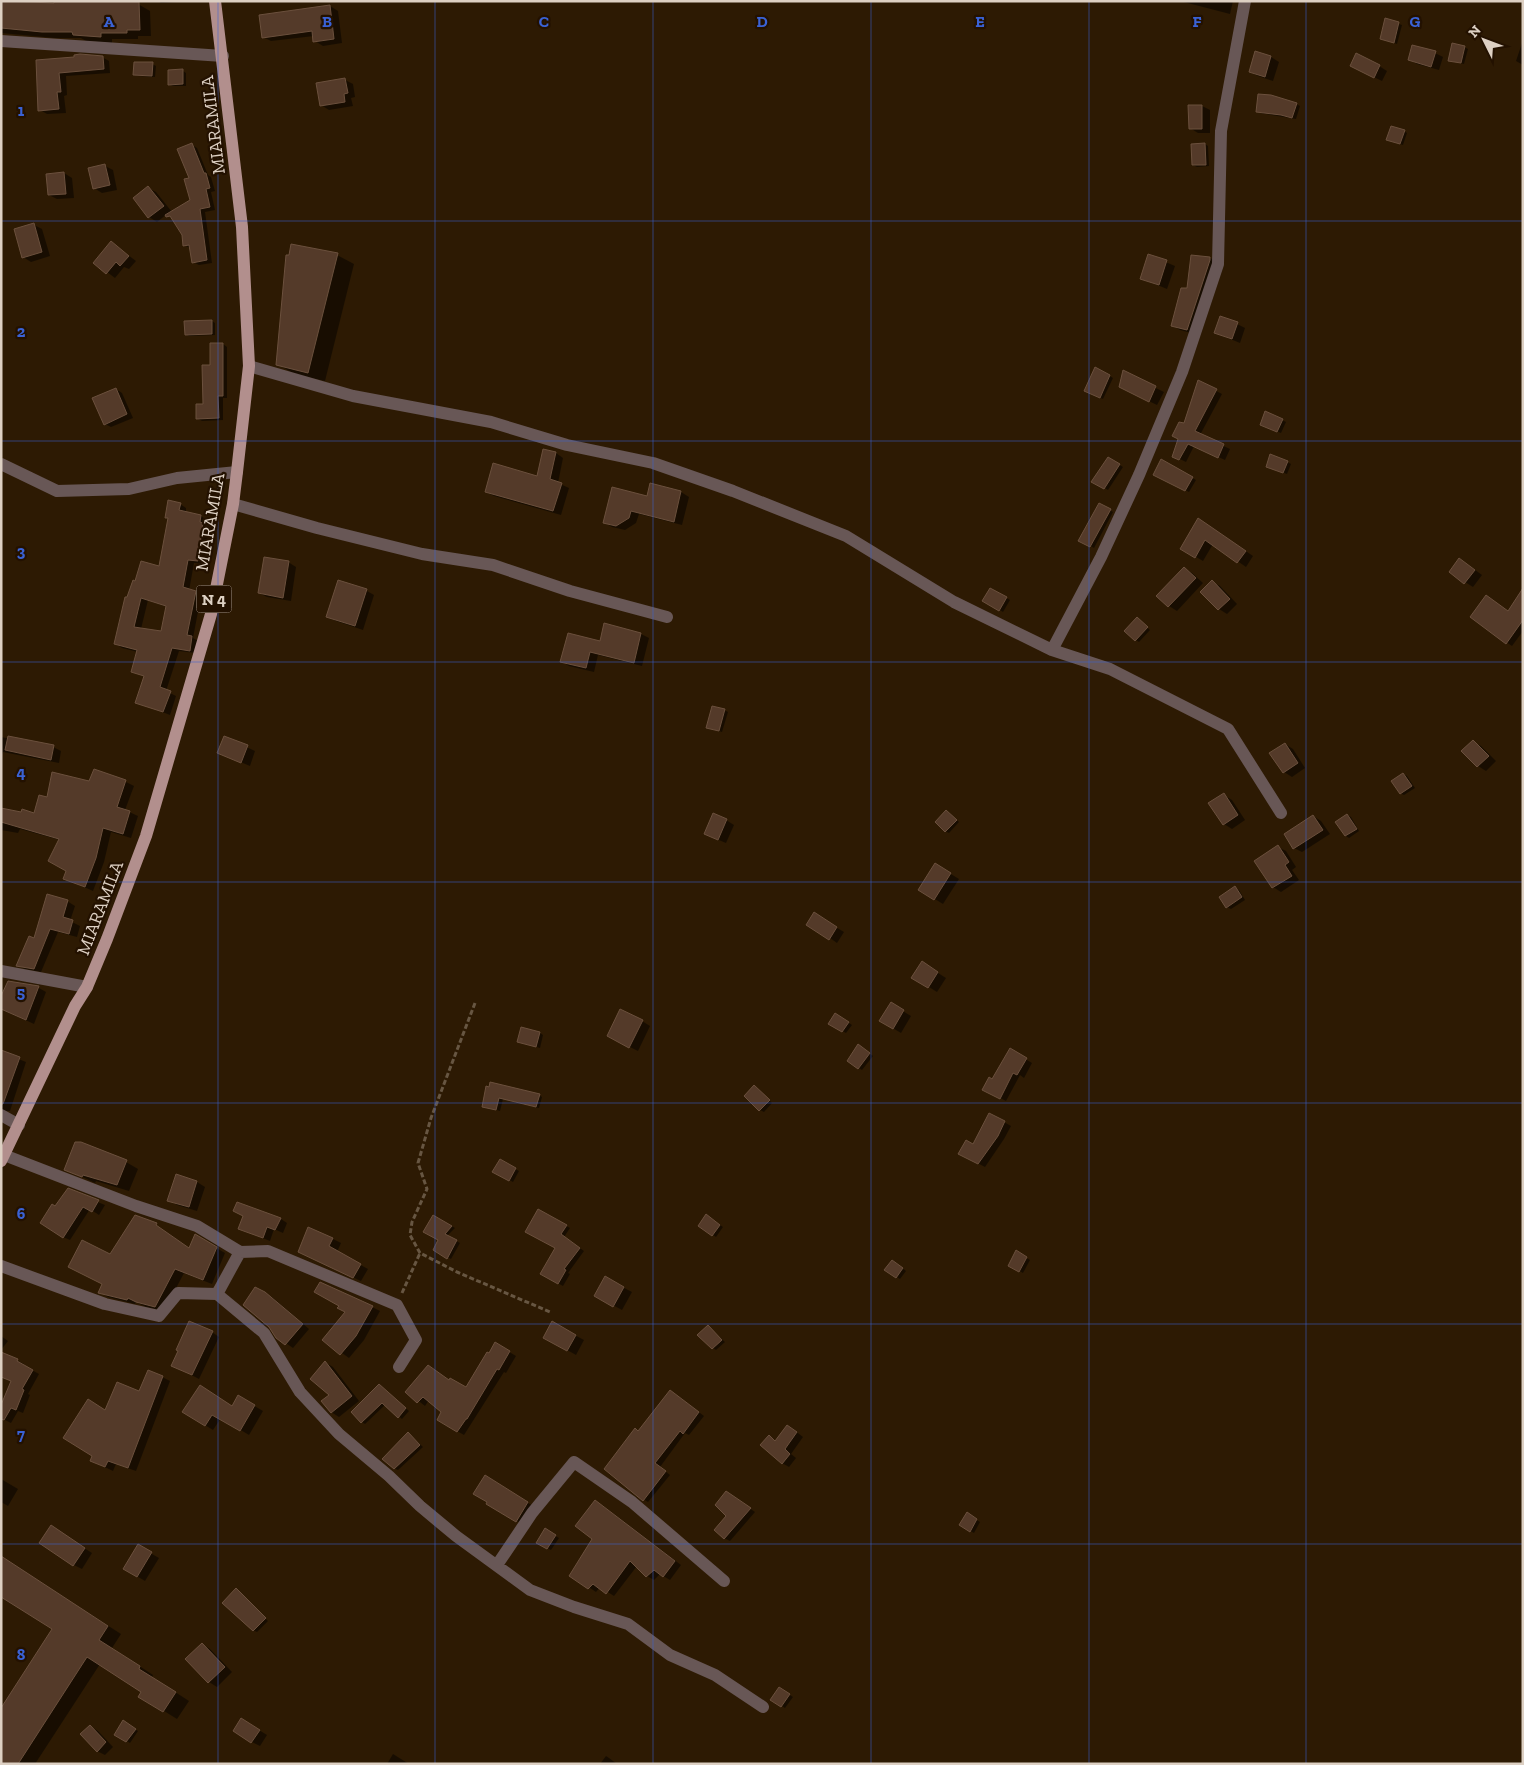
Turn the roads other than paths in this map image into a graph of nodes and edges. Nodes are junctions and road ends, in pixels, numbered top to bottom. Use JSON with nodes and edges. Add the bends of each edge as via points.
{"nodes":[{"id":1,"x":215,"y":1,"type":"edge"},
{"id":2,"x":1245,"y":1,"type":"edge"},
{"id":3,"x":1,"y":41,"type":"edge"},
{"id":4,"x":222,"y":56,"type":"junction"},
{"id":5,"x":249,"y":366,"type":"junction"},
{"id":6,"x":1,"y":464,"type":"edge"},
{"id":7,"x":238,"y":472,"type":"junction"},
{"id":8,"x":233,"y":504,"type":"junction"},
{"id":9,"x":667,"y":616,"type":"dead end"},
{"id":10,"x":1052,"y":650,"type":"junction"},
{"id":11,"x":1281,"y":813,"type":"dead end"},
{"id":12,"x":1,"y":971,"type":"edge"},
{"id":13,"x":87,"y":987,"type":"junction"},
{"id":14,"x":1,"y":1115,"type":"edge"},
{"id":15,"x":19,"y":1125,"type":"junction"},
{"id":16,"x":2,"y":1158,"type":"edge"},
{"id":17,"x":240,"y":1252,"type":"junction"},
{"id":18,"x":1,"y":1266,"type":"edge"},
{"id":19,"x":216,"y":1294,"type":"junction"},
{"id":20,"x":398,"y":1367,"type":"dead end"},
{"id":21,"x":496,"y":1565,"type":"junction"},
{"id":22,"x":724,"y":1581,"type":"dead end"},
{"id":23,"x":763,"y":1707,"type":"dead end"}],
"edges":[{"from":1,"to":4,"type":"main road","name":"MIARAMILA","number":"N 4"},
{"from":2,"to":10,"type":"street","via":[[1221,131],[1218,264],[1182,372],[1139,475]]},
{"from":3,"to":4,"type":"street"},
{"from":4,"to":5,"type":"main road","name":"MIARAMILA","number":"N 4","via":[[242,227]]},
{"from":5,"to":7,"type":"main road","name":"MIARAMILA","number":"N 4"},
{"from":5,"to":10,"type":"street","via":[[353,396],[491,422],[567,445],[653,463],[733,491],[846,536],[954,602]]},
{"from":6,"to":7,"type":"street","via":[[57,491],[129,489],[177,478]]},
{"from":7,"to":8,"type":"main road","name":"MIARAMILA","number":"N 4"},
{"from":8,"to":9,"type":"street","via":[[422,554],[493,565],[570,591]]},
{"from":8,"to":13,"type":"main road","name":"MIARAMILA","number":"N 4","via":[[211,614],[146,836]]},
{"from":10,"to":11,"type":"street","via":[[1110,669],[1228,729]]},
{"from":12,"to":13,"type":"street"},
{"from":13,"to":15,"type":"main road","name":"MIARAMILA","number":"N 4"},
{"from":14,"to":15,"type":"street"},
{"from":15,"to":16,"type":"main road","name":"MIARAMILA","number":"N 4"},
{"from":16,"to":17,"type":"street","via":[[197,1226]]},
{"from":17,"to":19,"type":"street"},
{"from":17,"to":20,"type":"street","via":[[268,1251],[397,1305],[416,1340]]},
{"from":18,"to":19,"type":"street","via":[[105,1304],[159,1316],[178,1293]]},
{"from":19,"to":21,"type":"street","via":[[264,1333],[300,1392],[339,1434],[420,1506]]},
{"from":21,"to":22,"type":"street","via":[[532,1513],[574,1462],[632,1502]]},
{"from":21,"to":23,"type":"street","via":[[530,1590],[628,1624],[670,1655],[715,1675]]}]}
